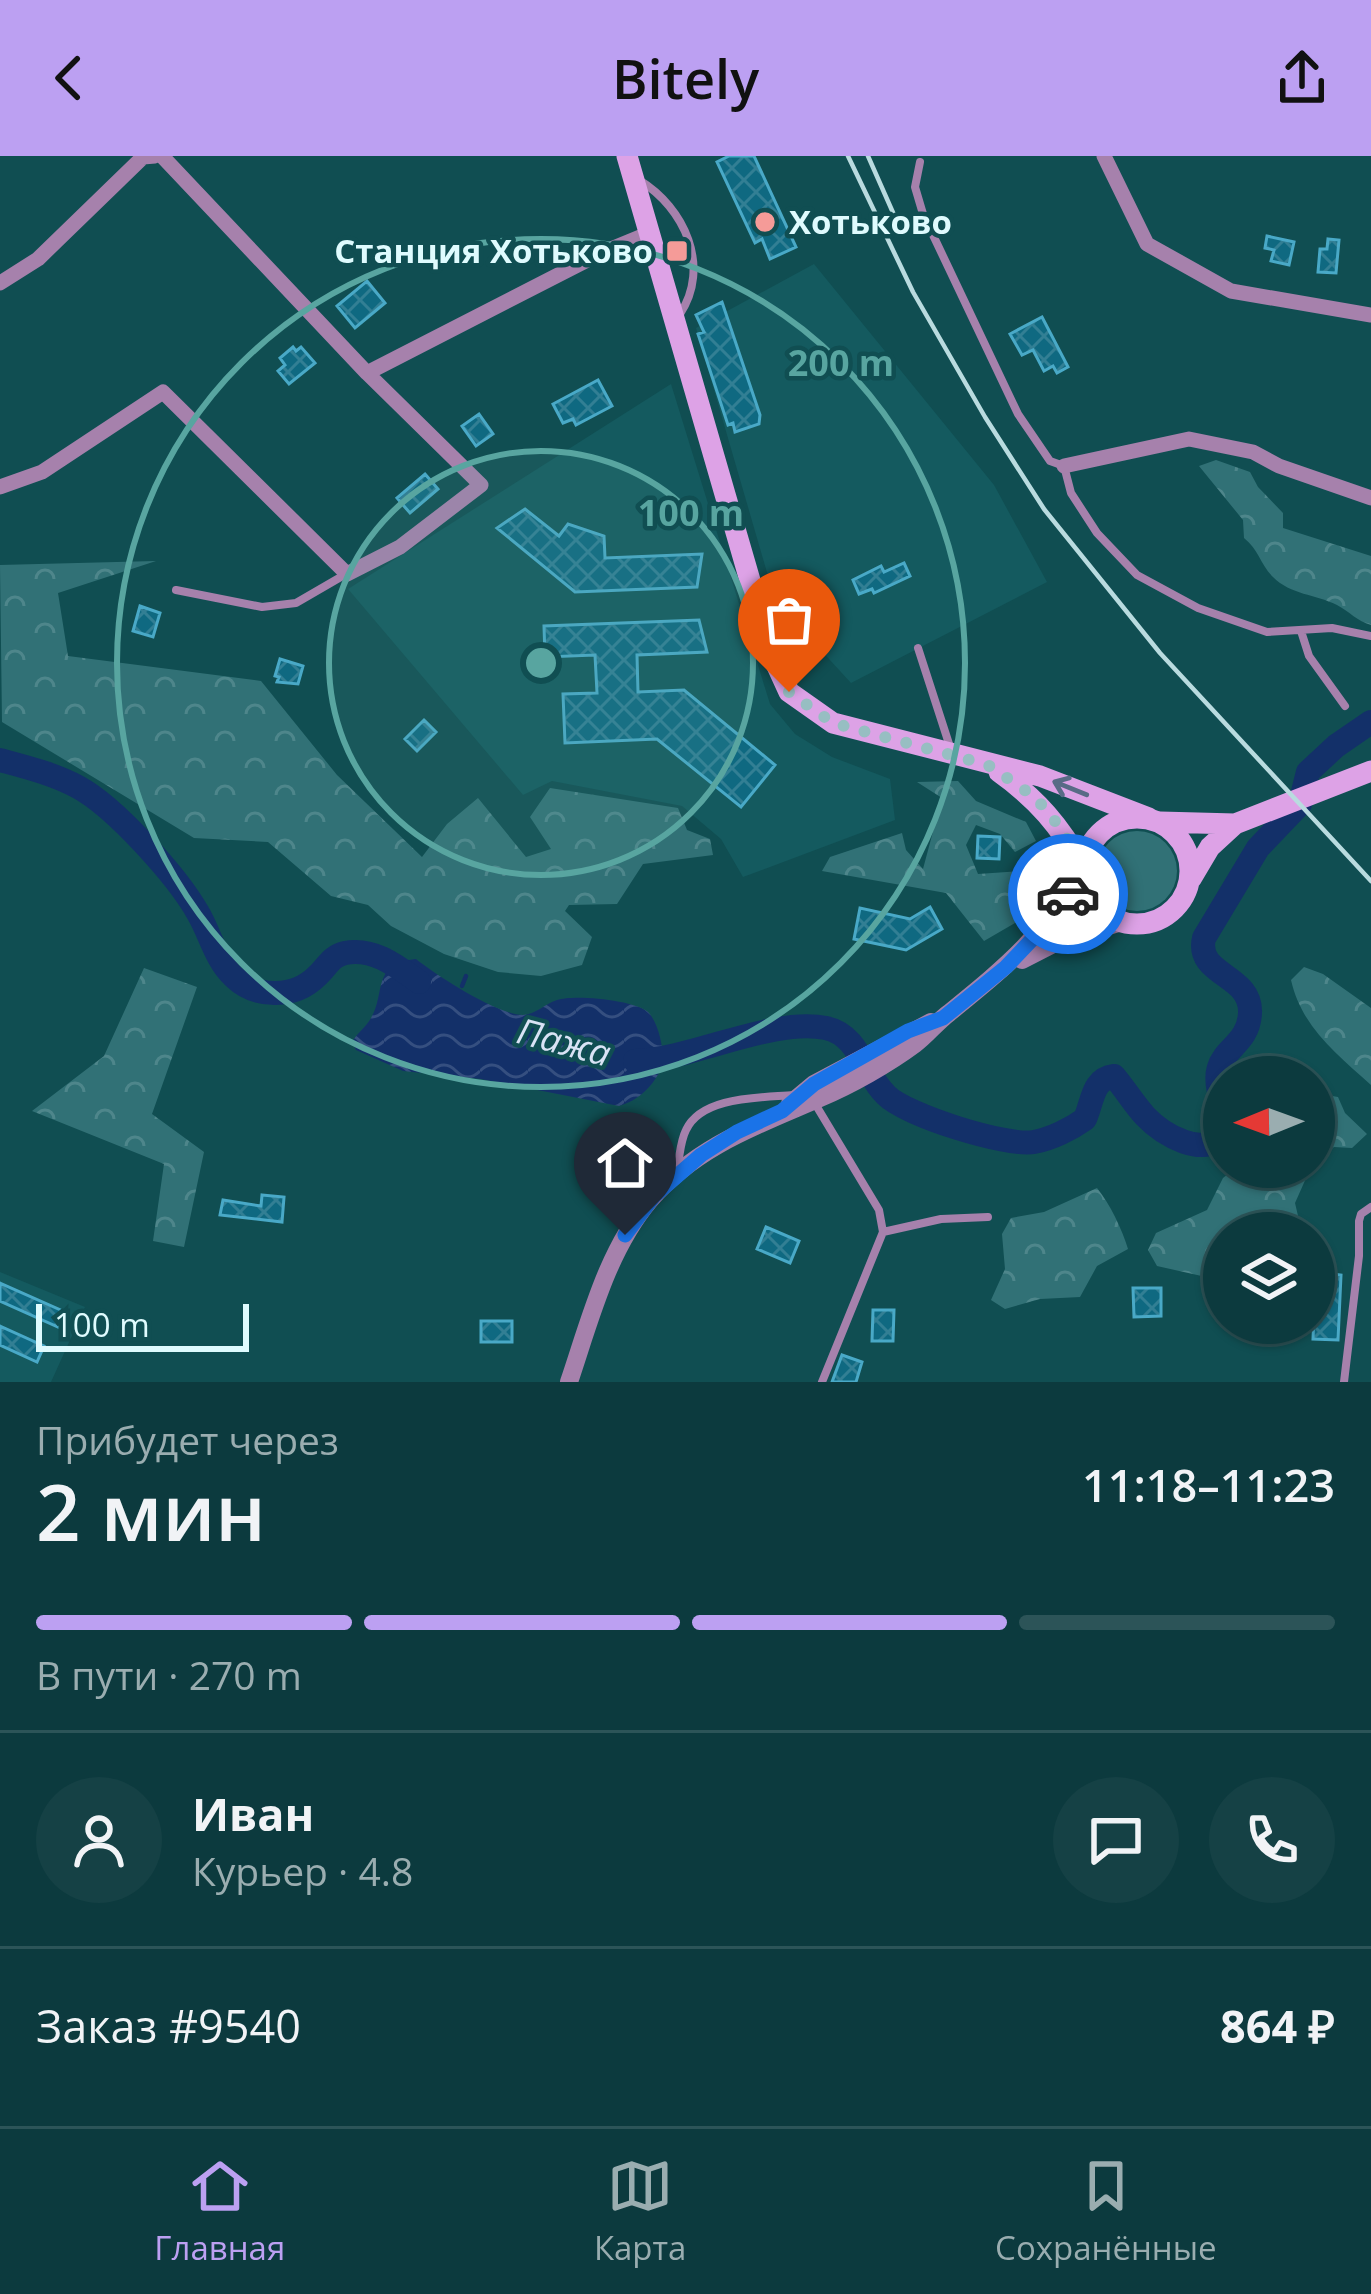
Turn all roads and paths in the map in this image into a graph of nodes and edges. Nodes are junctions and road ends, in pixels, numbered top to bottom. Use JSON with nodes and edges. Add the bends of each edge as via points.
{"nodes":[{"id":1,"x":158,"y":156,"type":"edge"},
{"id":2,"x":1104,"y":156,"type":"edge"},
{"id":3,"x":920,"y":162,"type":"dead end"},
{"id":4,"x":630,"y":166,"type":"edge"},
{"id":5,"x":650,"y":233,"type":"junction"},
{"id":6,"x":0,"y":283,"type":"edge"},
{"id":7,"x":1371,"y":315,"type":"edge"},
{"id":8,"x":675,"y":320,"type":"junction"},
{"id":9,"x":367,"y":373,"type":"junction"},
{"id":10,"x":1064,"y":466,"type":"junction"},
{"id":11,"x":0,"y":487,"type":"edge"},
{"id":12,"x":1371,"y":498,"type":"edge"},
{"id":13,"x":347,"y":574,"type":"junction"},
{"id":14,"x":176,"y":590,"type":"dead end"},
{"id":15,"x":1301,"y":632,"type":"junction"},
{"id":16,"x":1371,"y":636,"type":"edge"},
{"id":17,"x":918,"y":648,"type":"dead end"},
{"id":18,"x":1346,"y":706,"type":"dead end"},
{"id":19,"x":953,"y":756,"type":"junction"},
{"id":20,"x":988,"y":765,"type":"junction"},
{"id":21,"x":1371,"y":771,"type":"edge"},
{"id":22,"x":1154,"y":820,"type":"junction"},
{"id":23,"x":1235,"y":824,"type":"junction"},
{"id":24,"x":1084,"y":867,"type":"junction"},
{"id":25,"x":1188,"y":886,"type":"junction"},
{"id":26,"x":1122,"y":922,"type":"junction"},
{"id":27,"x":1006,"y":967,"type":"junction"},
{"id":28,"x":812,"y":1094,"type":"junction"},
{"id":29,"x":674,"y":1176,"type":"junction"},
{"id":30,"x":1371,"y":1207,"type":"edge"},
{"id":31,"x":988,"y":1217,"type":"dead end"},
{"id":32,"x":883,"y":1232,"type":"junction"},
{"id":33,"x":569,"y":1382,"type":"edge"},
{"id":34,"x":822,"y":1382,"type":"edge"},
{"id":35,"x":1344,"y":1382,"type":"edge"}],
"edges":[{"from":1,"to":6,"type":"street","via":[[143,157],[38,259]]},
{"from":1,"to":9,"type":"street"},
{"from":2,"to":7,"type":"street","via":[[1147,244],[1231,291]]},
{"from":3,"to":10,"type":"lane","via":[[915,187],[923,214],[992,365],[1050,461]]},
{"from":4,"to":5,"type":"main road"},
{"from":4,"to":8,"type":"lane","via":[[690,242],[693,293]]},
{"from":5,"to":8,"type":"main road"},
{"from":5,"to":9,"type":"street"},
{"from":8,"to":19,"type":"main road","via":[[789,692],[833,723]]},
{"from":9,"to":13,"type":"street","via":[[482,485],[400,547]]},
{"from":10,"to":12,"type":"street","via":[[1189,439],[1253,452]]},
{"from":10,"to":15,"type":"lane","via":[[1071,494],[1097,533],[1137,575],[1267,632]]},
{"from":11,"to":13,"type":"street","via":[[42,472],[163,392]]},
{"from":13,"to":14,"type":"lane","via":[[296,603],[262,607]]},
{"from":15,"to":16,"type":"lane"},
{"from":15,"to":18,"type":"lane"},
{"from":17,"to":19,"type":"lane"},
{"from":19,"to":20,"type":"main road"},
{"from":22,"to":20,"type":"main road","one_way":true},
{"from":20,"to":24,"type":"main road","via":[[1035,797]]},
{"from":21,"to":23,"type":"main road"},
{"from":22,"to":23,"type":"main road"},
{"from":22,"to":24,"type":"main road","via":[[1106,827]]},
{"from":22,"to":25,"type":"main road","via":[[1185,848]]},
{"from":23,"to":25,"type":"main road","via":[[1210,847]]},
{"from":24,"to":26,"type":"main road","via":[[1093,902]]},
{"from":24,"to":27,"type":"street","via":[[1058,912]]},
{"from":25,"to":26,"type":"main road","via":[[1169,913]]},
{"from":26,"to":27,"type":"street","via":[[1059,940]]},
{"from":27,"to":28,"type":"street","via":[[943,1018]]},
{"from":28,"to":29,"type":"street"},
{"from":28,"to":29,"type":"lane","via":[[733,1101],[694,1116]]},
{"from":28,"to":32,"type":"lane","via":[[879,1210]]},
{"from":29,"to":33,"type":"street","via":[[625,1235]]},
{"from":30,"to":35,"type":"lane","via":[[1359,1220]]},
{"from":31,"to":32,"type":"lane"},
{"from":32,"to":34,"type":"lane"}]}
